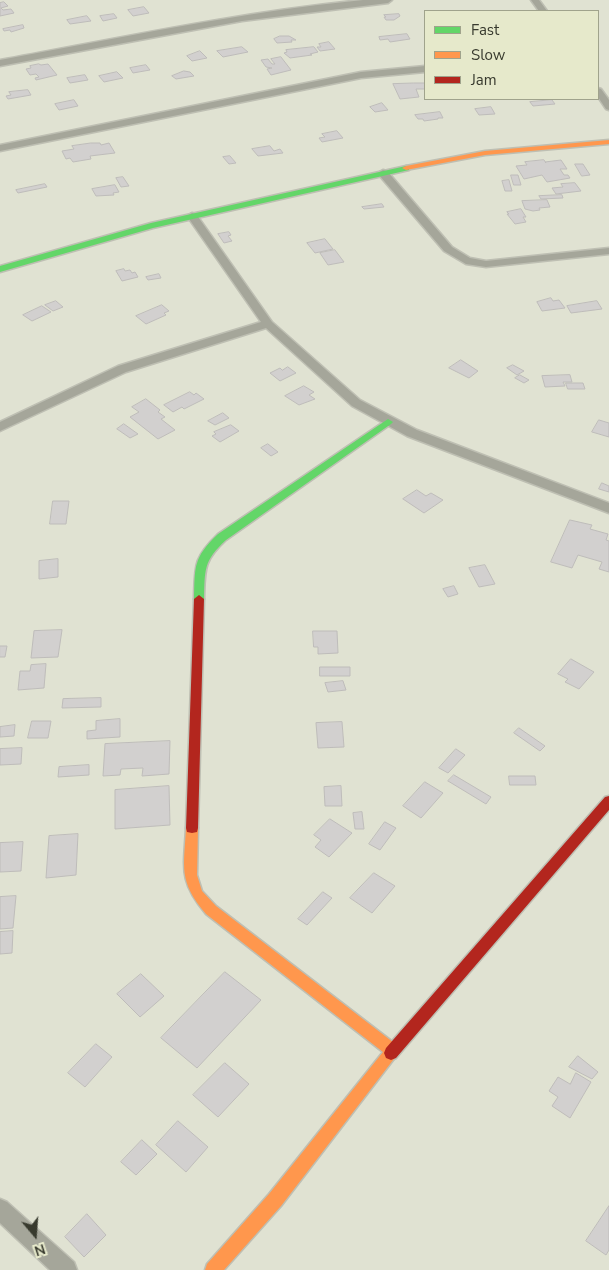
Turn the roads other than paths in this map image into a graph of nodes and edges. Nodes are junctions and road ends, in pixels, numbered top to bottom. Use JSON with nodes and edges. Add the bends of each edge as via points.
{"nodes":[{"id":1,"x":388,"y":0,"type":"edge"},
{"id":2,"x":0,"y":63,"type":"edge"},
{"id":3,"x":424,"y":69,"type":"edge"},
{"id":4,"x":599,"y":92,"type":"edge"},
{"id":5,"x":609,"y":107,"type":"edge"},
{"id":6,"x":609,"y":142,"type":"edge"},
{"id":7,"x":0,"y":148,"type":"edge"},
{"id":8,"x":383,"y":173,"type":"junction"},
{"id":9,"x":192,"y":216,"type":"junction"},
{"id":10,"x":609,"y":251,"type":"edge"},
{"id":11,"x":0,"y":269,"type":"edge"},
{"id":12,"x":268,"y":324,"type":"junction"},
{"id":13,"x":388,"y":422,"type":"junction"},
{"id":14,"x":0,"y":427,"type":"edge"},
{"id":15,"x":609,"y":508,"type":"edge"},
{"id":16,"x":609,"y":801,"type":"edge"},
{"id":17,"x":393,"y":1050,"type":"junction"},
{"id":18,"x":0,"y":1209,"type":"edge"},
{"id":19,"x":66,"y":1270,"type":"edge"},
{"id":20,"x":213,"y":1270,"type":"edge"}],
"edges":[{"from":1,"to":2,"type":"street","via":[[269,14]]},
{"from":3,"to":7,"type":"street","via":[[354,76]]},
{"from":4,"to":5,"type":"street"},
{"from":6,"to":8,"type":"street","via":[[485,153]]},
{"from":8,"to":9,"type":"street"},
{"from":8,"to":10,"type":"street","via":[[448,249],[470,263]]},
{"from":9,"to":11,"type":"street","via":[[60,249]]},
{"from":9,"to":12,"type":"street"},
{"from":12,"to":13,"type":"street","via":[[356,403]]},
{"from":12,"to":14,"type":"street","via":[[122,369]]},
{"from":13,"to":15,"type":"street"},
{"from":13,"to":17,"type":"street","via":[[222,537],[207,551],[200,569],[190,875],[197,894],[211,910]]},
{"from":16,"to":17,"type":"street"},
{"from":17,"to":20,"type":"street","via":[[275,1200]]},
{"from":18,"to":19,"type":"street"}]}
